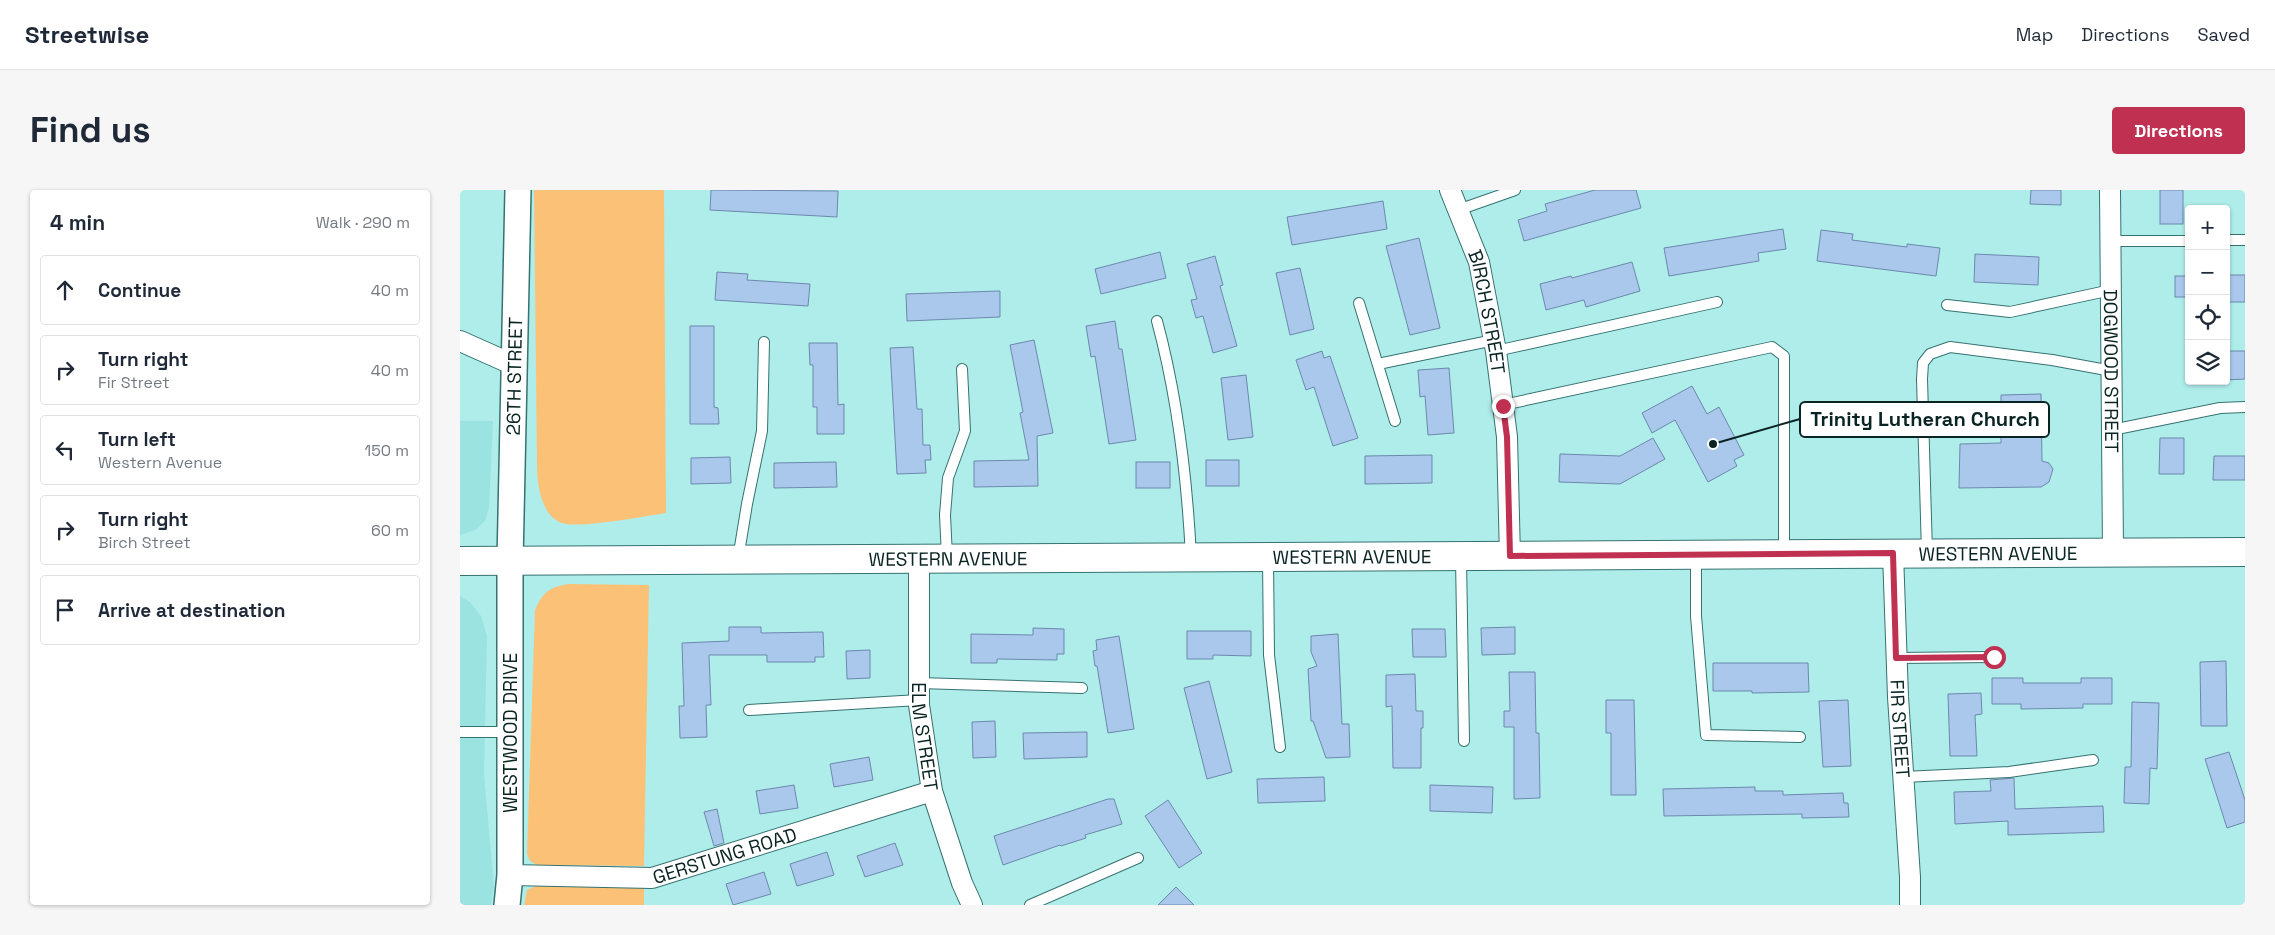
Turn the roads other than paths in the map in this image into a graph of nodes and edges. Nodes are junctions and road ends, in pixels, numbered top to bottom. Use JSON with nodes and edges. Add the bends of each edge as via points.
{"nodes":[{"id":1,"x":518,"y":190,"type":"edge"},
{"id":2,"x":1450,"y":190,"type":"edge"},
{"id":3,"x":1515,"y":190,"type":"edge"},
{"id":4,"x":2110,"y":190,"type":"edge"},
{"id":5,"x":1458,"y":210,"type":"junction"},
{"id":6,"x":2230,"y":240,"type":"edge"},
{"id":7,"x":2245,"y":240,"type":"edge"},
{"id":8,"x":2110,"y":241,"type":"junction"},
{"id":9,"x":2185,"y":241,"type":"edge"},
{"id":10,"x":2111,"y":290,"type":"junction"},
{"id":11,"x":1717,"y":302,"type":"dead end"},
{"id":12,"x":1359,"y":303,"type":"dead end"},
{"id":13,"x":1947,"y":304,"type":"dead end"},
{"id":14,"x":1157,"y":321,"type":"dead end"},
{"id":15,"x":460,"y":341,"type":"edge"},
{"id":16,"x":764,"y":342,"type":"dead end"},
{"id":17,"x":1495,"y":345,"type":"junction"},
{"id":18,"x":1378,"y":364,"type":"junction"},
{"id":19,"x":514,"y":365,"type":"junction"},
{"id":20,"x":962,"y":369,"type":"dead end"},
{"id":21,"x":2112,"y":371,"type":"junction"},
{"id":22,"x":1503,"y":406,"type":"junction"},
{"id":23,"x":2245,"y":408,"type":"edge"},
{"id":24,"x":1395,"y":420,"type":"dead end"},
{"id":25,"x":2112,"y":430,"type":"junction"},
{"id":26,"x":2113,"y":552,"type":"junction"},
{"id":27,"x":2245,"y":552,"type":"edge"},
{"id":28,"x":1893,"y":553,"type":"junction"},
{"id":29,"x":1927,"y":553,"type":"junction"},
{"id":30,"x":1784,"y":554,"type":"junction"},
{"id":31,"x":1696,"y":555,"type":"junction"},
{"id":32,"x":1510,"y":556,"type":"junction"},
{"id":33,"x":1461,"y":557,"type":"junction"},
{"id":34,"x":947,"y":558,"type":"junction"},
{"id":35,"x":1191,"y":558,"type":"junction"},
{"id":36,"x":1268,"y":558,"type":"junction"},
{"id":37,"x":920,"y":559,"type":"junction"},
{"id":38,"x":738,"y":560,"type":"junction"},
{"id":39,"x":460,"y":562,"type":"edge"},
{"id":40,"x":510,"y":562,"type":"junction"},
{"id":41,"x":1994,"y":657,"type":"dead end"},
{"id":42,"x":1896,"y":658,"type":"junction"},
{"id":43,"x":1082,"y":688,"type":"dead end"},
{"id":44,"x":919,"y":692,"type":"junction"},
{"id":45,"x":749,"y":710,"type":"dead end"},
{"id":46,"x":460,"y":732,"type":"edge"},
{"id":47,"x":510,"y":732,"type":"junction"},
{"id":48,"x":1800,"y":737,"type":"dead end"},
{"id":49,"x":1464,"y":741,"type":"dead end"},
{"id":50,"x":1280,"y":747,"type":"dead end"},
{"id":51,"x":2093,"y":760,"type":"dead end"},
{"id":52,"x":1903,"y":776,"type":"junction"},
{"id":53,"x":932,"y":790,"type":"junction"},
{"id":54,"x":1138,"y":858,"type":"dead end"},
{"id":55,"x":510,"y":875,"type":"junction"},
{"id":56,"x":507,"y":905,"type":"edge"},
{"id":57,"x":972,"y":905,"type":"edge"},
{"id":58,"x":1030,"y":905,"type":"edge"},
{"id":59,"x":1910,"y":905,"type":"edge"}],
"edges":[{"from":1,"to":19,"type":"street","name":"26TH STREET"},
{"from":2,"to":5,"type":"street","name":"BIRCH STREET"},
{"from":3,"to":5,"type":"lane"},
{"from":4,"to":8,"type":"street","name":"DOGWOOD STREET"},
{"from":5,"to":17,"type":"street","name":"BIRCH STREET","via":[[1479,262]]},
{"from":6,"to":7,"type":"lane"},
{"from":8,"to":9,"type":"lane"},
{"from":8,"to":10,"type":"street","name":"DOGWOOD STREET"},
{"from":10,"to":13,"type":"lane","via":[[2010,312]]},
{"from":10,"to":21,"type":"street","name":"DOGWOOD STREET"},
{"from":11,"to":17,"type":"lane"},
{"from":12,"to":18,"type":"lane"},
{"from":14,"to":35,"type":"lane","via":[[1181,434]]},
{"from":15,"to":19,"type":"street"},
{"from":16,"to":38,"type":"lane","via":[[762,431]]},
{"from":17,"to":18,"type":"lane"},
{"from":17,"to":22,"type":"street","name":"BIRCH STREET"},
{"from":18,"to":24,"type":"lane"},
{"from":19,"to":40,"type":"street","name":"26TH STREET"},
{"from":20,"to":34,"type":"lane","via":[[966,431],[948,478],[945,515]]},
{"from":21,"to":25,"type":"street","name":"DOGWOOD STREET"},
{"from":21,"to":29,"type":"lane","via":[[1950,348],[1930,354],[1923,362]]},
{"from":22,"to":30,"type":"lane","via":[[1772,347],[1784,356]]},
{"from":22,"to":32,"type":"street","name":"BIRCH STREET","via":[[1507,437]]},
{"from":23,"to":25,"type":"lane","via":[[2220,408]]},
{"from":25,"to":26,"type":"street","name":"DOGWOOD STREET"},
{"from":26,"to":27,"type":"main road","name":"WESTERN AVENUE"},
{"from":26,"to":29,"type":"main road","name":"WESTERN AVENUE"},
{"from":28,"to":29,"type":"main road","name":"WESTERN AVENUE"},
{"from":28,"to":30,"type":"main road","name":"WESTERN AVENUE"},
{"from":28,"to":42,"type":"street","name":"FIR STREET"},
{"from":30,"to":31,"type":"main road","name":"WESTERN AVENUE"},
{"from":31,"to":32,"type":"main road","name":"WESTERN AVENUE"},
{"from":31,"to":48,"type":"lane","via":[[1696,616],[1706,735]]},
{"from":32,"to":33,"type":"main road","name":"WESTERN AVENUE"},
{"from":33,"to":36,"type":"main road","name":"WESTERN AVENUE"},
{"from":33,"to":49,"type":"lane"},
{"from":34,"to":35,"type":"main road","name":"WESTERN AVENUE"},
{"from":34,"to":37,"type":"main road","name":"WESTERN AVENUE"},
{"from":35,"to":36,"type":"main road","name":"WESTERN AVENUE"},
{"from":36,"to":50,"type":"lane","via":[[1268,655]]},
{"from":37,"to":38,"type":"main road","name":"WESTERN AVENUE"},
{"from":37,"to":44,"type":"street","name":"ELM STREET"},
{"from":38,"to":40,"type":"main road","name":"WESTERN AVENUE"},
{"from":39,"to":40,"type":"main road","name":"WESTERN AVENUE"},
{"from":40,"to":47,"type":"street","name":"WESTWOOD DRIVE"},
{"from":41,"to":42,"type":"lane"},
{"from":42,"to":52,"type":"street","name":"FIR STREET"},
{"from":43,"to":44,"type":"lane"},
{"from":44,"to":45,"type":"lane"},
{"from":44,"to":53,"type":"street","name":"ELM STREET"},
{"from":46,"to":47,"type":"lane"},
{"from":47,"to":55,"type":"street","name":"WESTWOOD DRIVE"},
{"from":51,"to":52,"type":"lane","via":[[2009,772]]},
{"from":52,"to":59,"type":"street","name":"FIR STREET"},
{"from":53,"to":55,"type":"street","name":"GERSTUNG ROAD","via":[[652,878]]},
{"from":53,"to":57,"type":"street","name":"ELM STREET"},
{"from":54,"to":58,"type":"lane"},
{"from":55,"to":56,"type":"street","name":"WESTWOOD DRIVE"}]}
